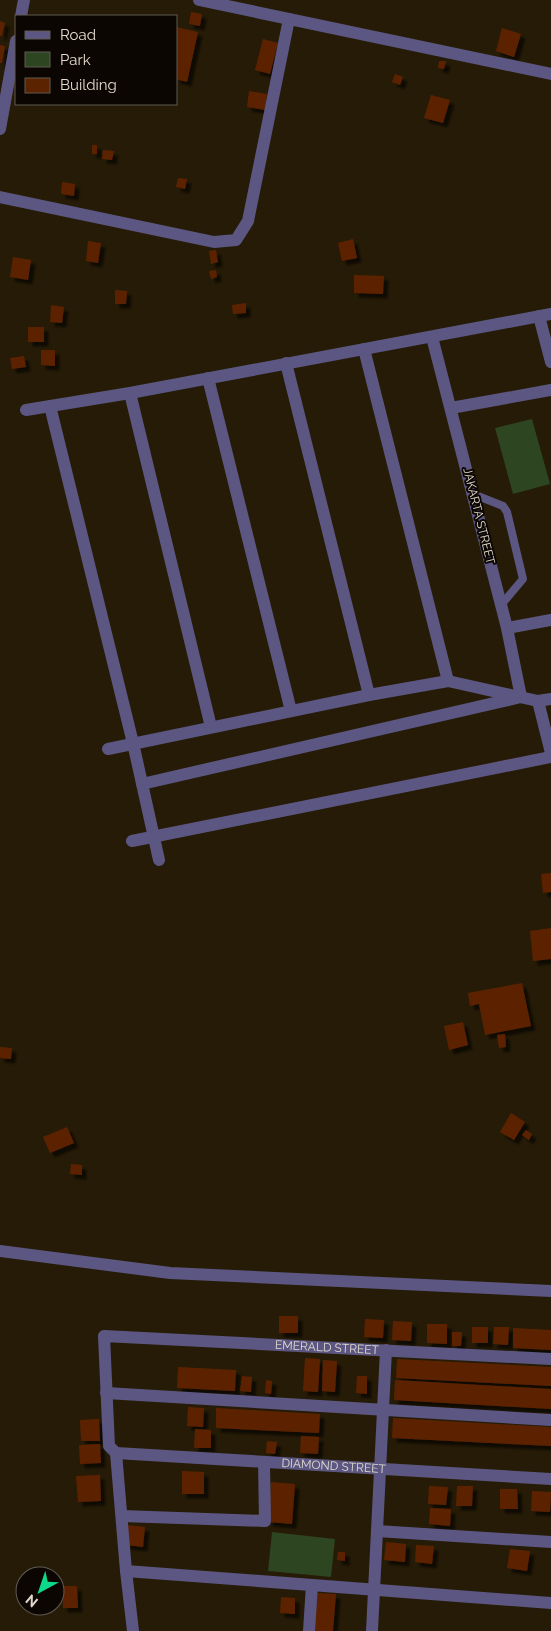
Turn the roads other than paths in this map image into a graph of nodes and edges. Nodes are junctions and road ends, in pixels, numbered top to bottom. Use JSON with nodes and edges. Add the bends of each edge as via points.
{"nodes":[{"id":1,"x":24,"y":0,"type":"edge"},
{"id":2,"x":199,"y":0,"type":"edge"},
{"id":3,"x":21,"y":15,"type":"edge"},
{"id":4,"x":289,"y":19,"type":"junction"},
{"id":5,"x":15,"y":46,"type":"edge"},
{"id":6,"x":551,"y":74,"type":"edge"},
{"id":7,"x":0,"y":129,"type":"edge"},
{"id":8,"x":0,"y":197,"type":"edge"},
{"id":9,"x":545,"y":315,"type":"edge"},
{"id":10,"x":432,"y":337,"type":"junction"},
{"id":11,"x":364,"y":348,"type":"junction"},
{"id":12,"x":551,"y":362,"type":"edge"},
{"id":13,"x":286,"y":363,"type":"junction"},
{"id":14,"x":208,"y":378,"type":"junction"},
{"id":15,"x":551,"y":390,"type":"edge"},
{"id":16,"x":130,"y":393,"type":"junction"},
{"id":17,"x":50,"y":406,"type":"junction"},
{"id":18,"x":451,"y":408,"type":"junction"},
{"id":19,"x":26,"y":410,"type":"dead end"},
{"id":20,"x":473,"y":494,"type":"junction"},
{"id":21,"x":501,"y":605,"type":"junction"},
{"id":22,"x":551,"y":620,"type":"edge"},
{"id":23,"x":507,"y":628,"type":"junction"},
{"id":24,"x":448,"y":681,"type":"junction"},
{"id":25,"x":369,"y":695,"type":"junction"},
{"id":26,"x":521,"y":697,"type":"junction"},
{"id":27,"x":545,"y":700,"type":"edge"},
{"id":28,"x":291,"y":711,"type":"junction"},
{"id":29,"x":211,"y":727,"type":"junction"},
{"id":30,"x":133,"y":743,"type":"junction"},
{"id":31,"x":108,"y":749,"type":"dead end"},
{"id":32,"x":551,"y":753,"type":"edge"},
{"id":33,"x":551,"y":757,"type":"edge"},
{"id":34,"x":142,"y":784,"type":"junction"},
{"id":35,"x":154,"y":837,"type":"junction"},
{"id":36,"x":132,"y":841,"type":"dead end"},
{"id":37,"x":159,"y":860,"type":"dead end"},
{"id":38,"x":0,"y":1251,"type":"edge"},
{"id":39,"x":551,"y":1291,"type":"edge"},
{"id":40,"x":386,"y":1350,"type":"junction"},
{"id":41,"x":551,"y":1359,"type":"edge"},
{"id":42,"x":106,"y":1393,"type":"junction"},
{"id":43,"x":383,"y":1410,"type":"junction"},
{"id":44,"x":551,"y":1420,"type":"edge"},
{"id":45,"x":116,"y":1452,"type":"junction"},
{"id":46,"x":264,"y":1462,"type":"junction"},
{"id":47,"x":380,"y":1469,"type":"junction"},
{"id":48,"x":551,"y":1480,"type":"edge"},
{"id":49,"x":122,"y":1516,"type":"junction"},
{"id":50,"x":377,"y":1530,"type":"junction"},
{"id":51,"x":551,"y":1542,"type":"edge"},
{"id":52,"x":126,"y":1571,"type":"junction"},
{"id":53,"x":312,"y":1585,"type":"junction"},
{"id":54,"x":374,"y":1590,"type":"junction"},
{"id":55,"x":551,"y":1603,"type":"edge"},
{"id":56,"x":134,"y":1631,"type":"edge"},
{"id":57,"x":308,"y":1631,"type":"edge"},
{"id":58,"x":372,"y":1631,"type":"edge"}],
"edges":[{"from":1,"to":3,"type":"street"},
{"from":2,"to":4,"type":"street"},
{"from":4,"to":6,"type":"street"},
{"from":4,"to":8,"type":"street","via":[[248,221],[236,240],[214,242]]},
{"from":5,"to":7,"type":"street"},
{"from":9,"to":10,"type":"street"},
{"from":9,"to":12,"type":"street"},
{"from":10,"to":11,"type":"street"},
{"from":10,"to":18,"type":"street","name":"JAKARTA STREET"},
{"from":11,"to":13,"type":"street"},
{"from":11,"to":24,"type":"street"},
{"from":13,"to":14,"type":"street"},
{"from":13,"to":25,"type":"street"},
{"from":14,"to":16,"type":"street"},
{"from":14,"to":28,"type":"street"},
{"from":15,"to":18,"type":"street"},
{"from":16,"to":17,"type":"street"},
{"from":16,"to":29,"type":"street"},
{"from":17,"to":19,"type":"street"},
{"from":17,"to":30,"type":"street"},
{"from":18,"to":20,"type":"street","name":"JAKARTA STREET"},
{"from":20,"to":21,"type":"street","name":"JAKARTA STREET"},
{"from":20,"to":21,"type":"lane","via":[[503,506],[507,512],[523,579]]},
{"from":21,"to":23,"type":"street","name":"JAKARTA STREET"},
{"from":22,"to":23,"type":"street"},
{"from":23,"to":26,"type":"street","name":"JAKARTA STREET"},
{"from":24,"to":25,"type":"street"},
{"from":24,"to":26,"type":"street"},
{"from":25,"to":28,"type":"street"},
{"from":26,"to":27,"type":"street"},
{"from":26,"to":34,"type":"street"},
{"from":27,"to":32,"type":"street"},
{"from":28,"to":29,"type":"street"},
{"from":29,"to":30,"type":"street"},
{"from":30,"to":31,"type":"street"},
{"from":30,"to":34,"type":"street"},
{"from":33,"to":35,"type":"street"},
{"from":34,"to":35,"type":"street"},
{"from":35,"to":36,"type":"street"},
{"from":35,"to":37,"type":"street"},
{"from":38,"to":39,"type":"street","via":[[170,1273]]},
{"from":40,"to":41,"type":"street","name":"EMERALD STREET"},
{"from":40,"to":42,"type":"street","name":"EMERALD STREET","via":[[104,1336]]},
{"from":40,"to":43,"type":"street"},
{"from":42,"to":43,"type":"street"},
{"from":42,"to":45,"type":"street","via":[[109,1446]]},
{"from":43,"to":44,"type":"street"},
{"from":43,"to":47,"type":"street"},
{"from":45,"to":46,"type":"street","name":"DIAMOND STREET"},
{"from":45,"to":49,"type":"street"},
{"from":46,"to":47,"type":"street","name":"DIAMOND STREET"},
{"from":46,"to":49,"type":"street","via":[[265,1521]]},
{"from":47,"to":48,"type":"street","name":"DIAMOND STREET"},
{"from":47,"to":50,"type":"street"},
{"from":49,"to":52,"type":"street"},
{"from":50,"to":51,"type":"street"},
{"from":50,"to":54,"type":"street"},
{"from":52,"to":53,"type":"street"},
{"from":52,"to":56,"type":"street"},
{"from":53,"to":54,"type":"street"},
{"from":53,"to":57,"type":"street"},
{"from":54,"to":55,"type":"street"},
{"from":54,"to":58,"type":"street"}]}
